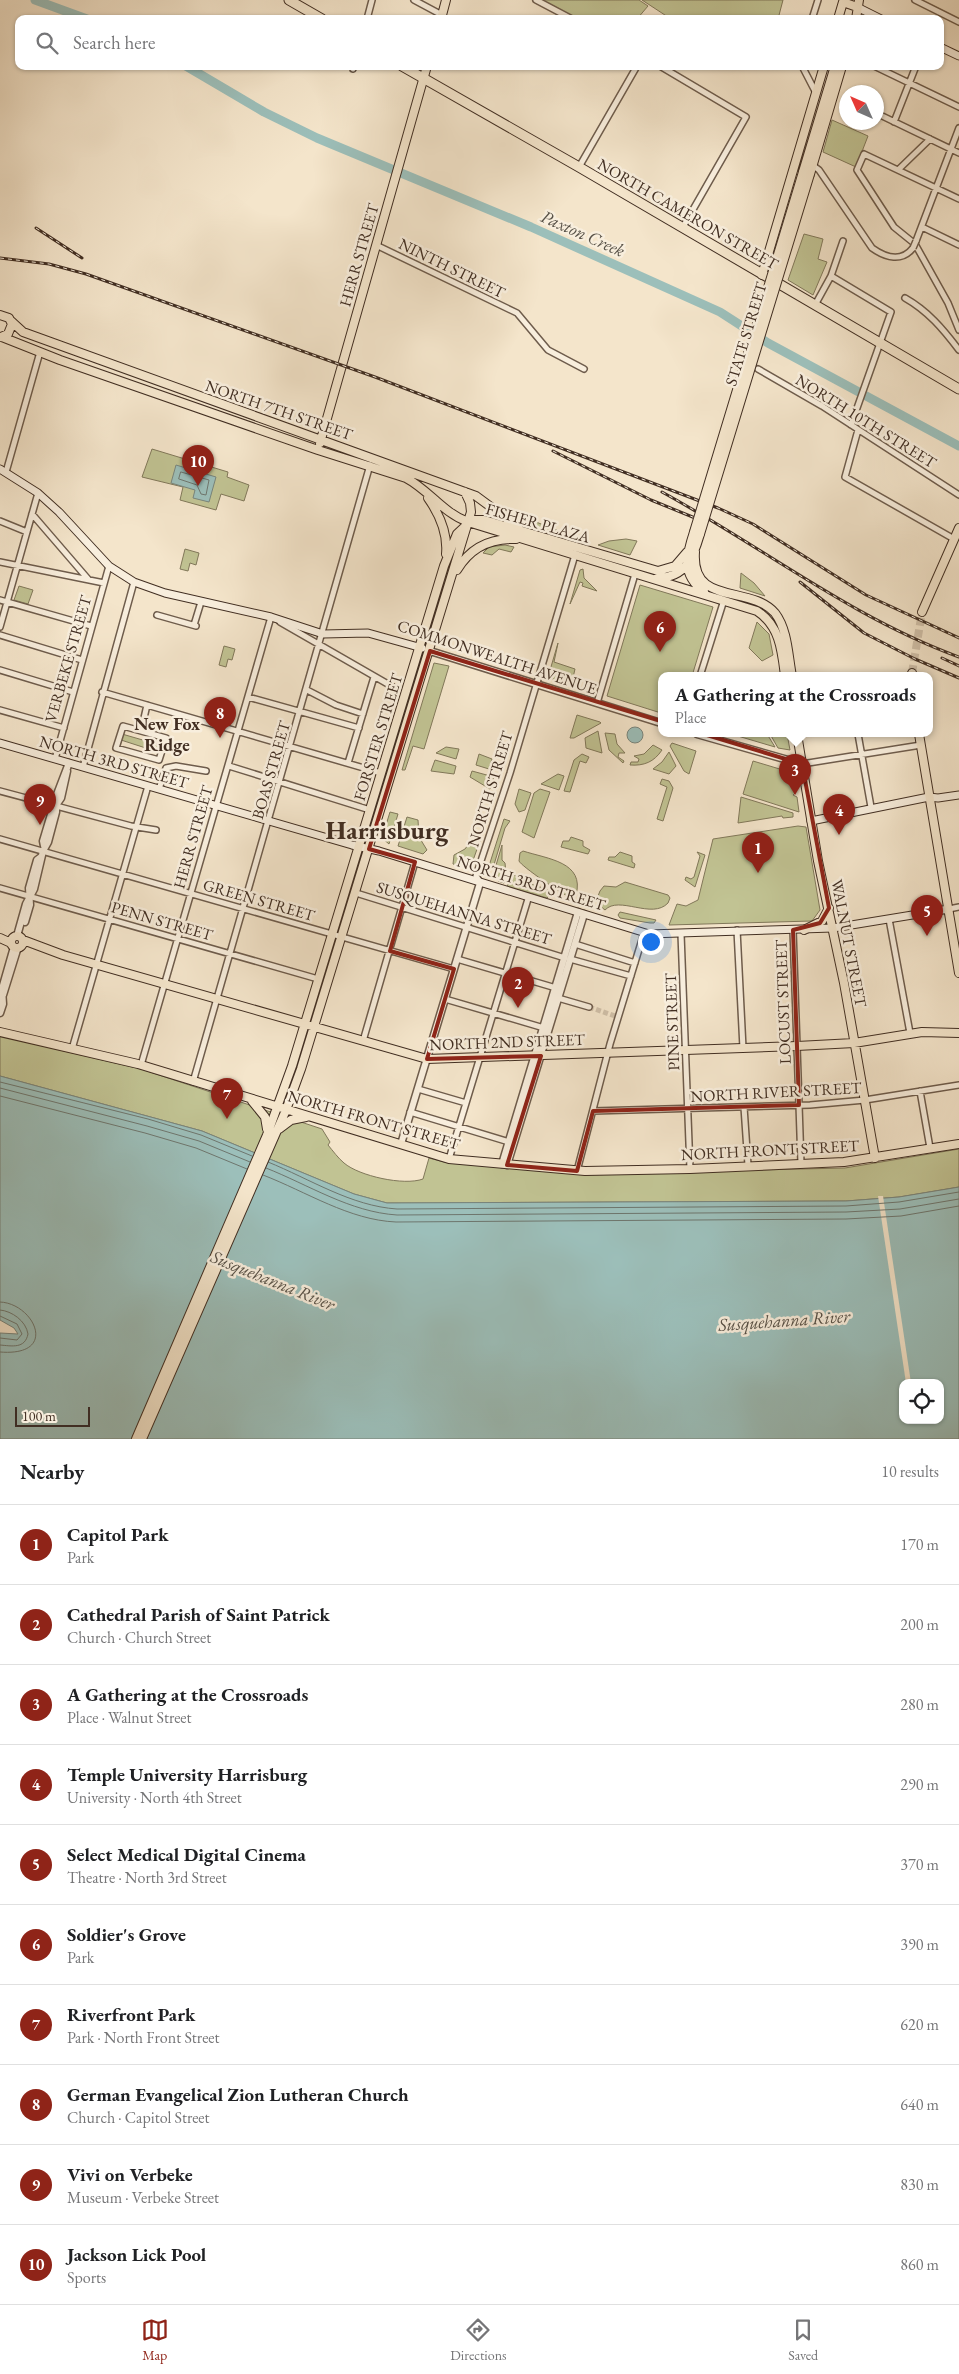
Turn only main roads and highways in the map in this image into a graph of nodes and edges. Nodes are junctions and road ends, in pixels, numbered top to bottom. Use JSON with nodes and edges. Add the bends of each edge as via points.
{"nodes":[{"id":1,"x":289,"y":0,"type":"edge"},
{"id":2,"x":446,"y":0,"type":"edge"},
{"id":3,"x":841,"y":1,"type":"edge"},
{"id":4,"x":858,"y":4,"type":"edge"},
{"id":5,"x":315,"y":15,"type":"edge"},
{"id":6,"x":442,"y":15,"type":"edge"},
{"id":7,"x":839,"y":15,"type":"edge"},
{"id":8,"x":875,"y":15,"type":"edge"},
{"id":9,"x":944,"y":49,"type":"edge"},
{"id":10,"x":959,"y":56,"type":"edge"},
{"id":11,"x":408,"y":70,"type":"edge"},
{"id":12,"x":426,"y":70,"type":"edge"},
{"id":13,"x":823,"y":70,"type":"edge"},
{"id":14,"x":834,"y":70,"type":"edge"},
{"id":15,"x":841,"y":70,"type":"edge"},
{"id":16,"x":423,"y":79,"type":"junction"},
{"id":17,"x":809,"y":163,"type":"junction"},
{"id":18,"x":762,"y":275,"type":"junction"},
{"id":19,"x":0,"y":315,"type":"edge"},
{"id":20,"x":11,"y":321,"type":"junction"},
{"id":21,"x":1,"y":337,"type":"edge"},
{"id":22,"x":45,"y":339,"type":"junction"},
{"id":23,"x":40,"y":352,"type":"junction"},
{"id":24,"x":959,"y":389,"type":"edge"},
{"id":25,"x":321,"y":438,"type":"junction"},
{"id":26,"x":318,"y":450,"type":"junction"},
{"id":27,"x":3,"y":471,"type":"edge"},
{"id":28,"x":412,"y":482,"type":"junction"},
{"id":29,"x":465,"y":492,"type":"junction"},
{"id":30,"x":468,"y":522,"type":"junction"},
{"id":31,"x":959,"y":528,"type":"edge"},
{"id":32,"x":531,"y":538,"type":"junction"},
{"id":33,"x":691,"y":552,"type":"junction"},
{"id":34,"x":444,"y":566,"type":"junction"},
{"id":35,"x":686,"y":567,"type":"junction"},
{"id":36,"x":646,"y":577,"type":"junction"},
{"id":37,"x":452,"y":578,"type":"junction"},
{"id":38,"x":712,"y":597,"type":"junction"},
{"id":39,"x":922,"y":612,"type":"tunnel mouth"},
{"id":40,"x":420,"y":647,"type":"junction"},
{"id":41,"x":430,"y":651,"type":"junction"},
{"id":42,"x":784,"y":672,"type":"edge"},
{"id":43,"x":791,"y":672,"type":"edge"},
{"id":44,"x":798,"y":737,"type":"edge"},
{"id":45,"x":920,"y":737,"type":"edge"},
{"id":46,"x":0,"y":743,"type":"edge"},
{"id":47,"x":959,"y":795,"type":"edge"},
{"id":48,"x":929,"y":797,"type":"junction"},
{"id":49,"x":811,"y":821,"type":"junction"},
{"id":50,"x":358,"y":846,"type":"junction"},
{"id":51,"x":369,"y":849,"type":"junction"},
{"id":52,"x":829,"y":908,"type":"junction"},
{"id":53,"x":949,"y":909,"type":"junction"},
{"id":54,"x":833,"y":928,"type":"junction"},
{"id":55,"x":804,"y":930,"type":"junction"},
{"id":56,"x":1,"y":938,"type":"edge"},
{"id":57,"x":959,"y":972,"type":"edge"},
{"id":58,"x":304,"y":1024,"type":"junction"},
{"id":59,"x":315,"y":1027,"type":"junction"},
{"id":60,"x":0,"y":1032,"type":"edge"},
{"id":61,"x":959,"y":1033,"type":"edge"},
{"id":62,"x":854,"y":1043,"type":"junction"},
{"id":63,"x":249,"y":1098,"type":"junction"},
{"id":64,"x":278,"y":1107,"type":"junction"},
{"id":65,"x":286,"y":1110,"type":"junction"},
{"id":66,"x":309,"y":1117,"type":"junction"},
{"id":67,"x":271,"y":1135,"type":"junction"},
{"id":68,"x":959,"y":1144,"type":"edge"},
{"id":69,"x":266,"y":1146,"type":"junction"},
{"id":70,"x":875,"y":1158,"type":"junction"},
{"id":71,"x":136,"y":1439,"type":"edge"},
{"id":72,"x":142,"y":1439,"type":"edge"}],
"edges":[{"from":1,"to":5,"type":"highway"},
{"from":2,"to":6,"type":"main road"},
{"from":3,"to":4,"type":"main road"},
{"from":3,"to":7,"type":"main road"},
{"from":4,"to":8,"type":"main road"},
{"from":9,"to":10,"type":"main road"},
{"from":11,"to":16,"type":"highway","name":"NORTH CAMERON STREET"},
{"from":12,"to":16,"type":"main road","name":"HERR STREET"},
{"from":13,"to":18,"type":"main road","name":"STATE STREET"},
{"from":14,"to":17,"type":"main road","name":"STATE STREET"},
{"from":15,"to":17,"type":"main road","name":"STATE STREET"},
{"from":16,"to":18,"type":"highway","name":"NORTH CAMERON STREET"},
{"from":16,"to":25,"type":"main road","name":"HERR STREET"},
{"from":17,"to":33,"type":"main road","name":"STATE STREET","bridge":true},
{"from":18,"to":24,"type":"highway","name":"NORTH CAMERON STREET"},
{"from":19,"to":20,"type":"main road","name":"NORTH 7TH STREET"},
{"from":20,"to":21,"type":"main road","name":"NORTH 7TH STREET","via":[[10,331]]},
{"from":20,"to":22,"type":"main road","name":"NORTH 7TH STREET","via":[[23,332]]},
{"from":21,"to":23,"type":"main road","name":"NORTH 7TH STREET"},
{"from":22,"to":23,"type":"main road"},
{"from":22,"to":25,"type":"main road","name":"NORTH 7TH STREET"},
{"from":23,"to":26,"type":"main road","name":"NORTH 7TH STREET"},
{"from":25,"to":26,"type":"main road","name":"HERR STREET"},
{"from":25,"to":29,"type":"main road","name":"NORTH 7TH STREET"},
{"from":26,"to":28,"type":"main road","name":"NORTH 7TH STREET","via":[[370,465]]},
{"from":27,"to":40,"type":"main road","name":"COMMONWEALTH AVENUE","via":[[38,493],[109,566],[134,582],[165,594],[272,617],[323,634],[368,633]]},
{"from":28,"to":30,"type":"main road","name":"NORTH 7TH STREET","via":[[448,511]]},
{"from":28,"to":34,"type":"main road","via":[[424,493],[442,520],[447,544]]},
{"from":29,"to":30,"type":"main road","name":"FORSTER STREET","via":[[471,508]]},
{"from":29,"to":32,"type":"main road","name":"NORTH 7TH STREET","via":[[482,498]]},
{"from":30,"to":32,"type":"main road","name":"FISHER PLAZA"},
{"from":30,"to":34,"type":"main road","name":"FORSTER STREET","via":[[455,538]]},
{"from":30,"to":37,"type":"main road","name":"FORSTER STREET"},
{"from":31,"to":39,"type":"main road"},
{"from":32,"to":33,"type":"main road","name":"FISHER PLAZA","via":[[658,571],[675,566]]},
{"from":32,"to":36,"type":"main road","name":"FISHER PLAZA","via":[[575,556]]},
{"from":32,"to":37,"type":"main road","via":[[484,544],[467,557]]},
{"from":33,"to":35,"type":"main road","name":"STATE STREET"},
{"from":33,"to":43,"type":"main road","via":[[696,572],[703,582],[714,589],[762,604],[774,612],[784,634]]},
{"from":34,"to":40,"type":"main road","name":"FORSTER STREET"},
{"from":35,"to":36,"type":"main road","via":[[670,577]]},
{"from":35,"to":38,"type":"main road","via":[[695,584]]},
{"from":36,"to":38,"type":"main road"},
{"from":37,"to":41,"type":"main road","name":"FORSTER STREET"},
{"from":38,"to":42,"type":"main road","via":[[757,611],[770,621],[778,635]]},
{"from":40,"to":41,"type":"main road","name":"COMMONWEALTH AVENUE"},
{"from":40,"to":50,"type":"main road","name":"FORSTER STREET"},
{"from":41,"to":51,"type":"main road","name":"FORSTER STREET"},
{"from":44,"to":49,"type":"main road","name":"WALNUT STREET"},
{"from":45,"to":48,"type":"main road"},
{"from":46,"to":50,"type":"main road","name":"NORTH 3RD STREET","via":[[68,766],[83,767]]},
{"from":47,"to":48,"type":"main road"},
{"from":48,"to":49,"type":"main road"},
{"from":48,"to":53,"type":"main road"},
{"from":49,"to":52,"type":"main road","name":"WALNUT STREET"},
{"from":50,"to":51,"type":"main road","name":"NORTH 3RD STREET"},
{"from":50,"to":58,"type":"main road","name":"FORSTER STREET"},
{"from":51,"to":55,"type":"main road","name":"NORTH 3RD STREET","via":[[644,933]]},
{"from":51,"to":59,"type":"main road","name":"FORSTER STREET"},
{"from":52,"to":54,"type":"main road","name":"WALNUT STREET"},
{"from":52,"to":55,"type":"main road","via":[[822,921]]},
{"from":53,"to":54,"type":"main road","name":"NORTH 3RD STREET"},
{"from":53,"to":57,"type":"main road"},
{"from":54,"to":55,"type":"main road","name":"NORTH 3RD STREET"},
{"from":54,"to":62,"type":"main road","name":"WALNUT STREET"},
{"from":56,"to":58,"type":"main road","name":"NORTH 2ND STREET"},
{"from":58,"to":59,"type":"main road","name":"NORTH 2ND STREET"},
{"from":58,"to":64,"type":"main road","name":"FORSTER STREET"},
{"from":59,"to":62,"type":"main road","name":"NORTH 2ND STREET","via":[[427,1059]]},
{"from":59,"to":65,"type":"main road","name":"FORSTER STREET"},
{"from":60,"to":63,"type":"main road","name":"NORTH FRONT STREET","via":[[141,1065]]},
{"from":61,"to":62,"type":"main road","name":"NORTH 2ND STREET","via":[[910,1034]]},
{"from":62,"to":70,"type":"main road","name":"WALNUT STREET"},
{"from":63,"to":64,"type":"main road","name":"NORTH FRONT STREET"},
{"from":63,"to":67,"type":"main road","via":[[261,1109]]},
{"from":64,"to":65,"type":"main road","name":"NORTH FRONT STREET"},
{"from":64,"to":67,"type":"main road","name":"FORSTER STREET"},
{"from":65,"to":66,"type":"main road","name":"NORTH FRONT STREET"},
{"from":65,"to":67,"type":"main road","name":"FORSTER STREET"},
{"from":66,"to":67,"type":"main road","via":[[288,1121]]},
{"from":66,"to":70,"type":"main road","name":"NORTH FRONT STREET","via":[[449,1159],[577,1171],[690,1169]]},
{"from":67,"to":69,"type":"main road"},
{"from":68,"to":70,"type":"main road","name":"NORTH FRONT STREET"},
{"from":69,"to":71,"type":"main road"},
{"from":69,"to":72,"type":"main road"}]}
